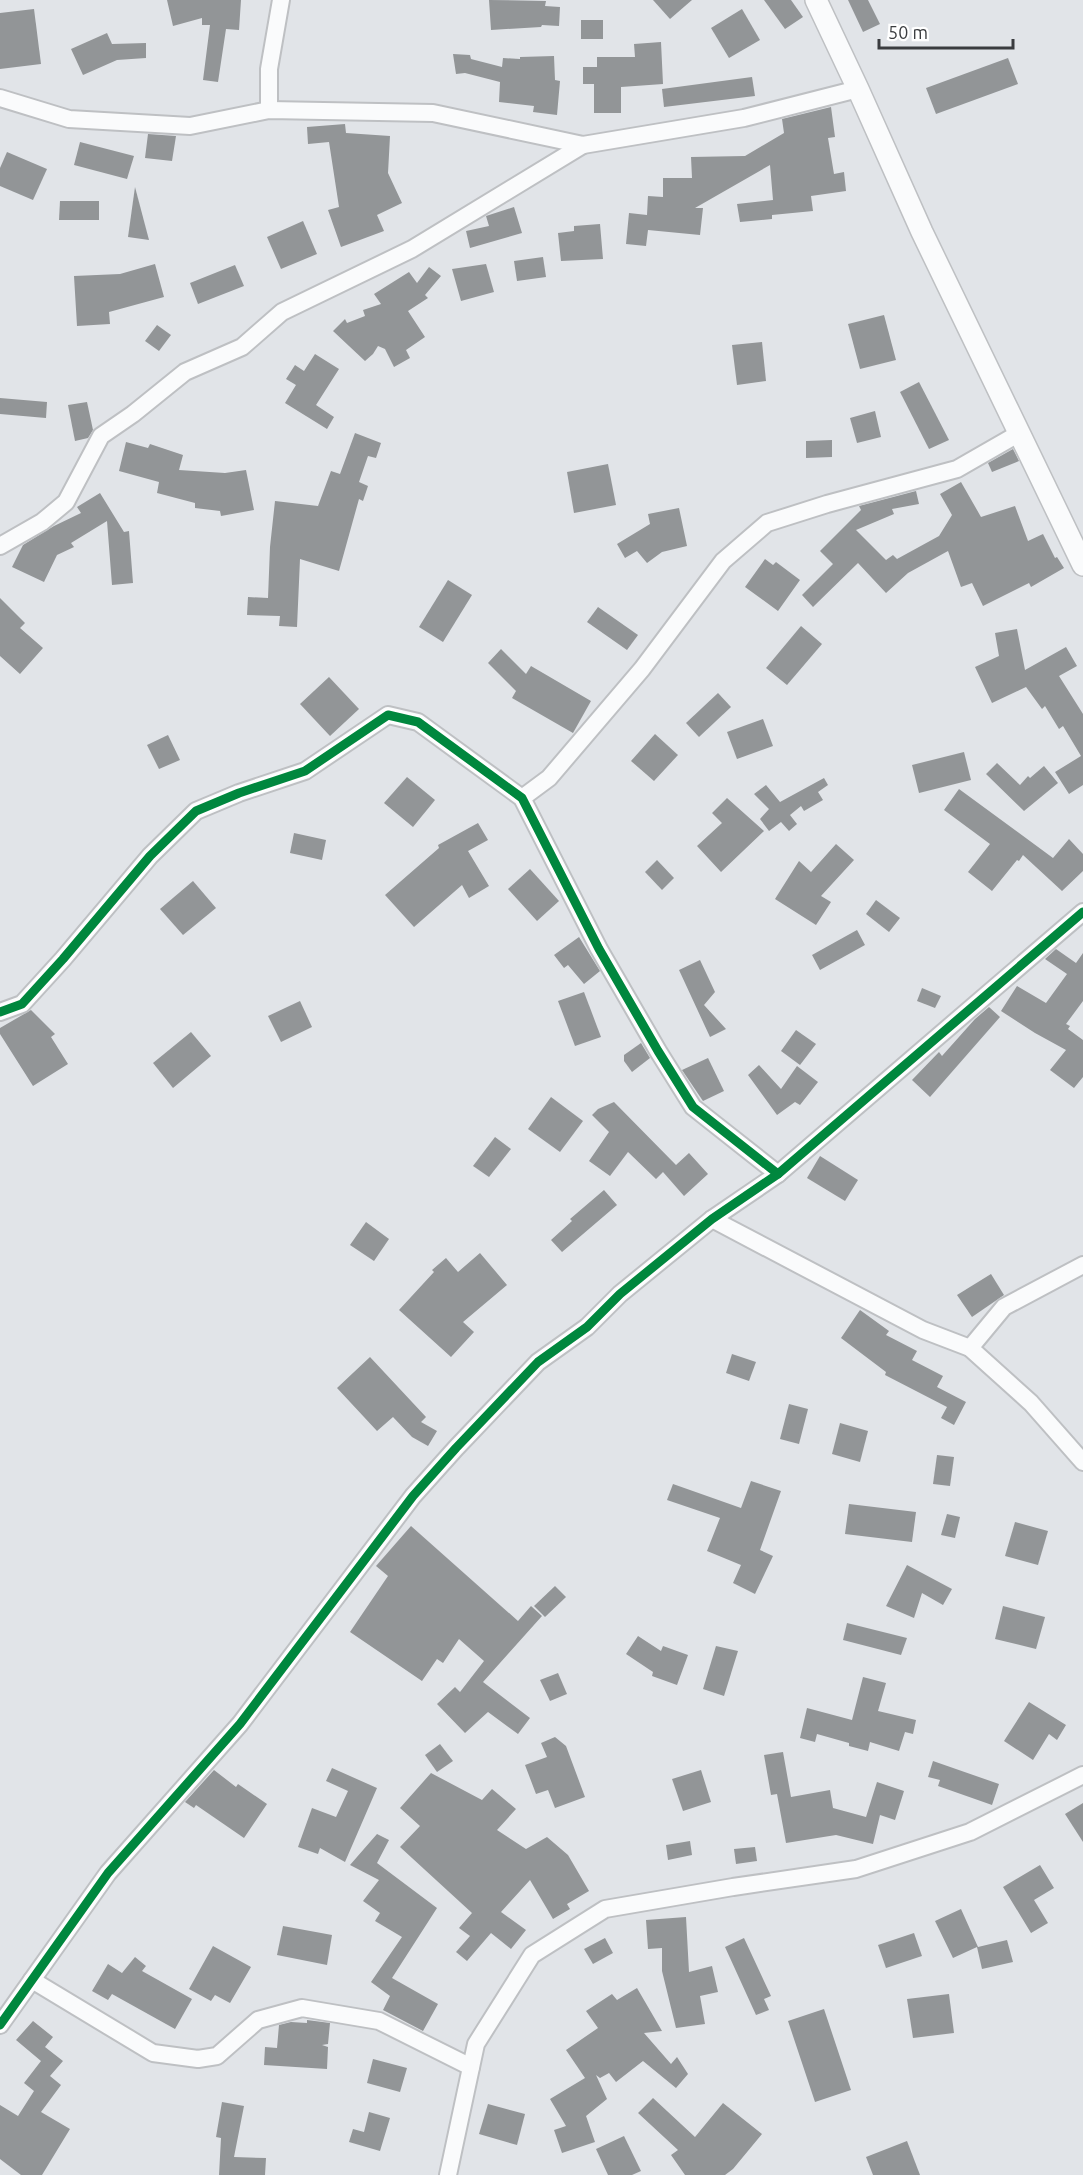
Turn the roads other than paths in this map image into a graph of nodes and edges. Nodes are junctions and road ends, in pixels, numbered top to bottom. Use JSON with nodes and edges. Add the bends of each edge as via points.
{"nodes":[{"id":1,"x":281,"y":0,"type":"edge"},
{"id":2,"x":816,"y":0,"type":"edge"},
{"id":3,"x":858,"y":89,"type":"junction"},
{"id":4,"x":0,"y":98,"type":"edge"},
{"id":5,"x":269,"y":110,"type":"junction"},
{"id":6,"x":583,"y":145,"type":"junction"},
{"id":7,"x":1018,"y":434,"type":"junction"},
{"id":8,"x":0,"y":546,"type":"edge"},
{"id":9,"x":1083,"y":565,"type":"edge"},
{"id":10,"x":522,"y":798,"type":"junction"},
{"id":11,"x":1083,"y":912,"type":"edge"},
{"id":12,"x":0,"y":1012,"type":"edge"},
{"id":13,"x":778,"y":1174,"type":"junction"},
{"id":14,"x":712,"y":1219,"type":"junction"},
{"id":15,"x":1083,"y":1264,"type":"edge"},
{"id":16,"x":970,"y":1348,"type":"junction"},
{"id":17,"x":1083,"y":1462,"type":"edge"},
{"id":18,"x":1083,"y":1775,"type":"edge"},
{"id":19,"x":32,"y":1980,"type":"junction"},
{"id":20,"x":0,"y":2025,"type":"edge"},
{"id":21,"x":471,"y":2067,"type":"junction"},
{"id":22,"x":448,"y":2175,"type":"edge"}],
"edges":[{"from":1,"to":5,"type":"street","via":[[268,69]]},
{"from":2,"to":3,"type":"street"},
{"from":3,"to":6,"type":"street","via":[[744,118]]},
{"from":3,"to":7,"type":"street","via":[[921,232]]},
{"from":4,"to":5,"type":"street","via":[[69,118],[190,126]]},
{"from":5,"to":6,"type":"street","via":[[433,113]]},
{"from":6,"to":8,"type":"street","via":[[412,249],[282,312],[242,347],[185,372],[101,436],[66,502],[42,522]]},
{"from":7,"to":9,"type":"street"},
{"from":7,"to":10,"type":"street","via":[[957,469],[767,523],[723,561],[642,669],[549,778]]},
{"from":10,"to":12,"type":"street","via":[[418,722],[388,715],[305,771],[196,811],[150,856],[22,1004]]},
{"from":10,"to":13,"type":"street","via":[[599,949],[693,1107]]},
{"from":11,"to":13,"type":"street"},
{"from":13,"to":14,"type":"street"},
{"from":14,"to":16,"type":"street","via":[[923,1330]]},
{"from":14,"to":19,"type":"street","via":[[587,1327],[538,1362],[413,1496],[240,1724],[108,1873]]},
{"from":15,"to":16,"type":"street","via":[[1004,1306]]},
{"from":16,"to":17,"type":"street","via":[[1030,1403]]},
{"from":18,"to":21,"type":"street","via":[[970,1832],[856,1869],[605,1909],[532,1954],[476,2043]]},
{"from":19,"to":20,"type":"street"},
{"from":19,"to":21,"type":"street","via":[[153,2053],[198,2060],[217,2056],[258,2020],[302,2008],[379,2022]]},
{"from":21,"to":22,"type":"street"}]}
